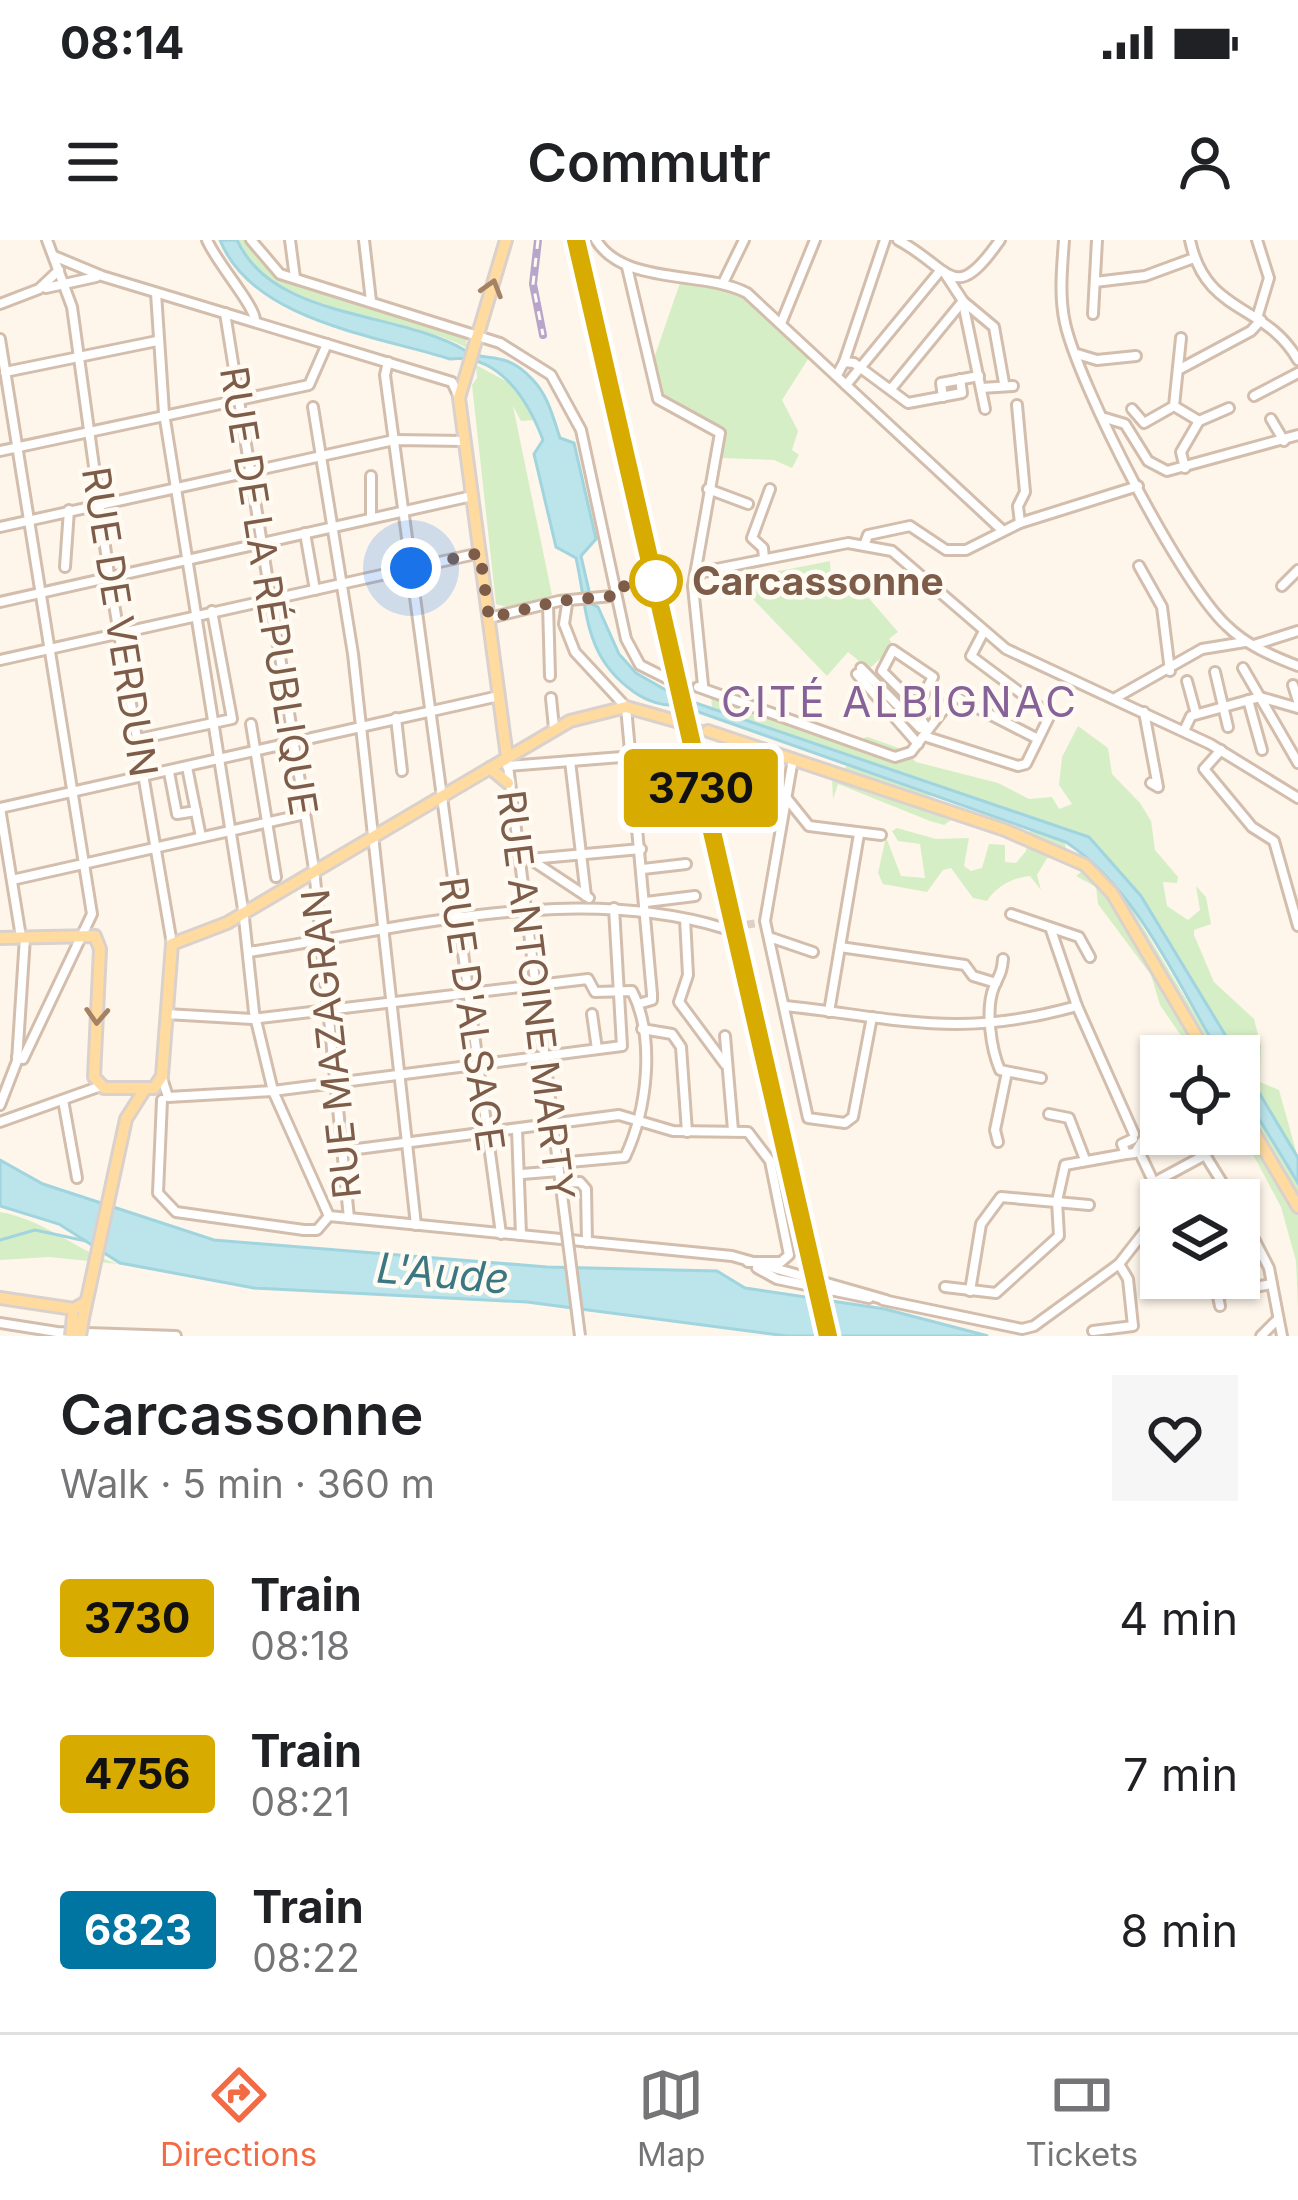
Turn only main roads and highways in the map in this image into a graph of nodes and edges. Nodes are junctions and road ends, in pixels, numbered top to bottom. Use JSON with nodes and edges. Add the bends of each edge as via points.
{"nodes":[{"id":1,"x":506,"y":240,"type":"edge"},
{"id":2,"x":683,"y":723,"type":"tunnel mouth"},
{"id":3,"x":708,"y":731,"type":"tunnel mouth"},
{"id":4,"x":505,"y":738,"type":"junction"},
{"id":5,"x":522,"y":746,"type":"junction"},
{"id":6,"x":507,"y":761,"type":"junction"},
{"id":7,"x":490,"y":769,"type":"junction"},
{"id":8,"x":508,"y":783,"type":"road end"},
{"id":9,"x":0,"y":938,"type":"edge"},
{"id":10,"x":1196,"y":1035,"type":"edge"},
{"id":11,"x":105,"y":1087,"type":"junction"},
{"id":12,"x":145,"y":1089,"type":"junction"},
{"id":13,"x":126,"y":1119,"type":"junction"},
{"id":14,"x":1260,"y":1143,"type":"edge"},
{"id":15,"x":1298,"y":1208,"type":"edge"},
{"id":16,"x":0,"y":1298,"type":"edge"},
{"id":17,"x":88,"y":1299,"type":"junction"},
{"id":18,"x":74,"y":1314,"type":"junction"},
{"id":19,"x":75,"y":1336,"type":"edge"}],
"edges":[{"from":4,"to":1,"type":"main road","one_way":true,"via":[[459,398]]},
{"from":2,"to":5,"type":"main road","via":[[626,707]]},
{"from":3,"to":10,"type":"main road","via":[[1056,848],[1085,865],[1112,893]]},
{"from":4,"to":5,"type":"main road"},
{"from":4,"to":6,"type":"main road"},
{"from":4,"to":7,"type":"main road"},
{"from":5,"to":6,"type":"main road"},
{"from":6,"to":7,"type":"main road"},
{"from":7,"to":8,"type":"main road"},
{"from":7,"to":12,"type":"main road","via":[[371,826],[213,930],[172,944],[162,1076]]},
{"from":9,"to":11,"type":"main road","one_way":true,"via":[[95,936],[94,1069]]},
{"from":11,"to":12,"type":"main road"},
{"from":11,"to":13,"type":"main road","via":[[122,1096]]},
{"from":12,"to":13,"type":"main road"},
{"from":13,"to":17,"type":"main road"},
{"from":14,"to":15,"type":"main road"},
{"from":16,"to":18,"type":"main road"},
{"from":17,"to":18,"type":"main road"},
{"from":17,"to":18,"type":"main road"},
{"from":18,"to":19,"type":"main road","bridge":true}]}
